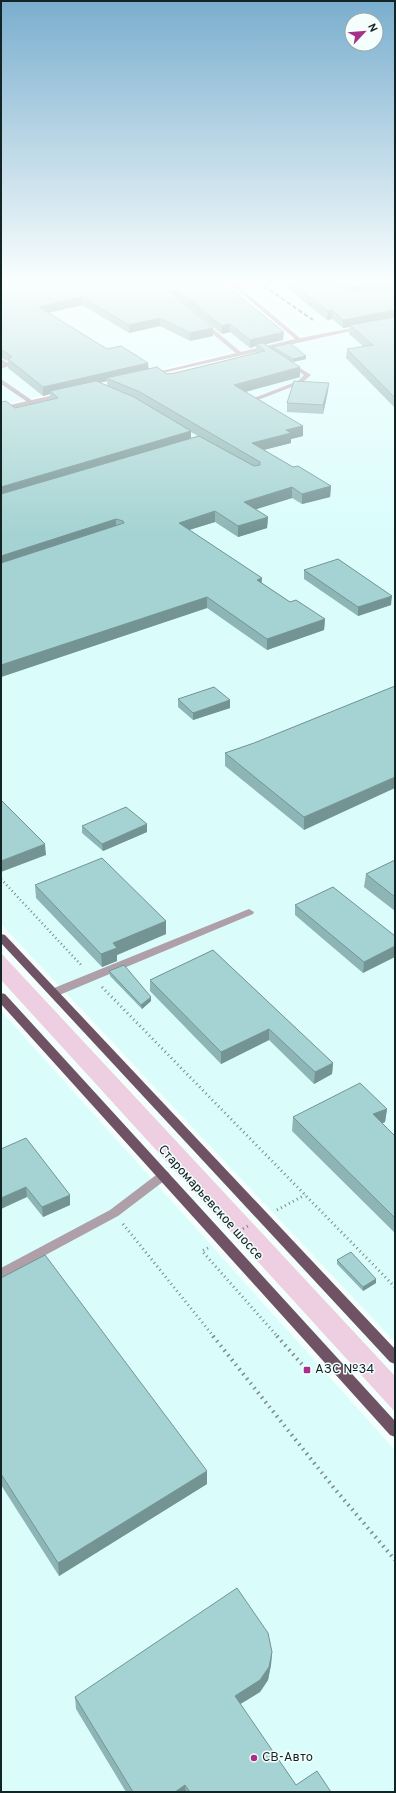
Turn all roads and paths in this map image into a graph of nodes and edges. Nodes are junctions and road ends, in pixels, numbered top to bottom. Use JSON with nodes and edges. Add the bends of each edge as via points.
{"nodes":[{"id":1,"x":190,"y":366,"type":"edge"},
{"id":2,"x":292,"y":366,"type":"edge"},
{"id":3,"x":141,"y":377,"type":"edge"},
{"id":4,"x":1,"y":381,"type":"edge"},
{"id":5,"x":73,"y":393,"type":"edge"},
{"id":6,"x":256,"y":399,"type":"edge"},
{"id":7,"x":31,"y":402,"type":"junction"},
{"id":8,"x":1,"y":409,"type":"edge"},
{"id":9,"x":1,"y":879,"type":"edge"},
{"id":10,"x":249,"y":912,"type":"dead end"},
{"id":11,"x":1,"y":937,"type":"edge"},
{"id":12,"x":92,"y":976,"type":"junction"},
{"id":13,"x":53,"y":992,"type":"junction"},
{"id":14,"x":1,"y":997,"type":"edge"},
{"id":15,"x":164,"y":1175,"type":"junction"},
{"id":16,"x":114,"y":1213,"type":"junction"},
{"id":17,"x":1,"y":1274,"type":"edge"},
{"id":18,"x":395,"y":1287,"type":"edge"},
{"id":19,"x":395,"y":1358,"type":"edge"},
{"id":20,"x":395,"y":1430,"type":"edge"},
{"id":21,"x":395,"y":1560,"type":"edge"}],
"edges":[{"from":1,"to":3,"type":"street"},
{"from":2,"to":6,"type":"street","via":[[308,375],[300,382]]},
{"from":4,"to":7,"type":"street"},
{"from":5,"to":7,"type":"street"},
{"from":7,"to":8,"type":"street"},
{"from":9,"to":12,"type":"path"},
{"from":10,"to":12,"type":"street"},
{"from":11,"to":13,"type":"main road"},
{"from":12,"to":13,"type":"street"},
{"from":12,"to":18,"type":"path"},
{"from":13,"to":19,"type":"main road"},
{"from":14,"to":15,"type":"main road","name":"Старомарьевское шоссе"},
{"from":15,"to":16,"type":"street"},
{"from":15,"to":20,"type":"main road","name":"Старомарьевское шоссе"},
{"from":16,"to":17,"type":"street"},
{"from":16,"to":21,"type":"path","via":[[334,1488]]}]}
